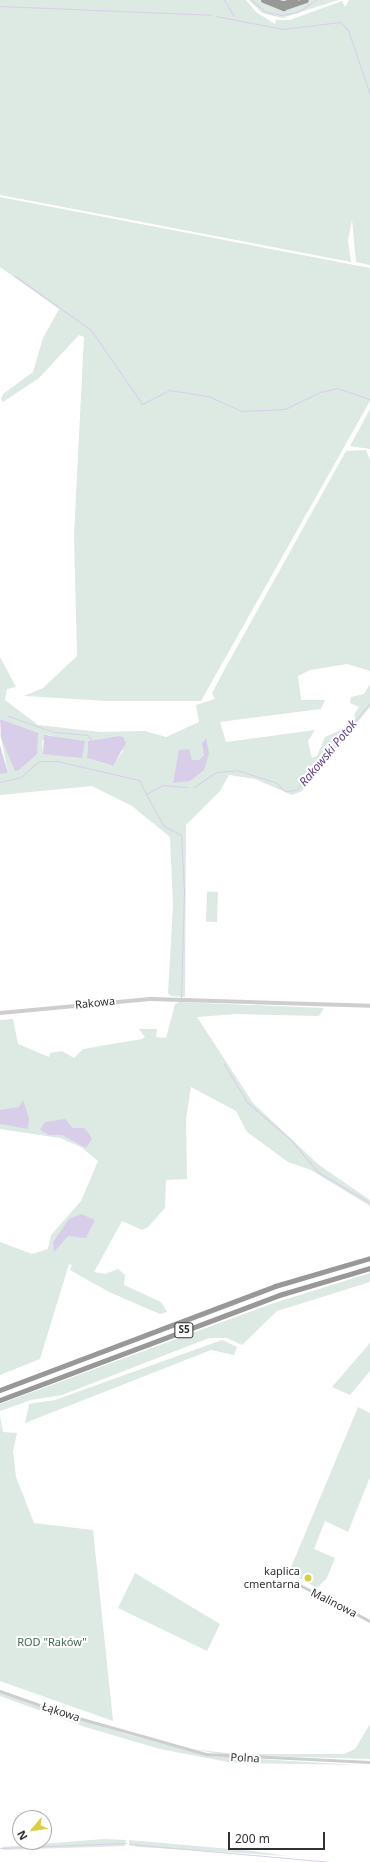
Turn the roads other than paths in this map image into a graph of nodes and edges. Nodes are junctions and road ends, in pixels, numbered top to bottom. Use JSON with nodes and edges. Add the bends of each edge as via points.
{"nodes":[{"id":1,"x":263,"y":0,"type":"edge"},
{"id":2,"x":271,"y":0,"type":"edge"},
{"id":3,"x":296,"y":0,"type":"edge"},
{"id":4,"x":306,"y":0,"type":"edge"},
{"id":5,"x":370,"y":1006,"type":"edge"},
{"id":6,"x":0,"y":1013,"type":"edge"},
{"id":7,"x":370,"y":1258,"type":"edge"},
{"id":8,"x":370,"y":1268,"type":"edge"},
{"id":9,"x":0,"y":1390,"type":"edge"},
{"id":10,"x":0,"y":1400,"type":"edge"},
{"id":11,"x":298,"y":1584,"type":"dead end"},
{"id":12,"x":370,"y":1621,"type":"edge"},
{"id":13,"x":0,"y":1691,"type":"edge"},
{"id":14,"x":123,"y":1731,"type":"joint"},
{"id":15,"x":370,"y":1762,"type":"edge"}],
"edges":[{"from":1,"to":4,"type":"highway","via":[[283,8]]},
{"from":2,"to":3,"type":"highway","via":[[284,3]]},
{"from":5,"to":6,"type":"street","name":"Rakowa","via":[[140,999]]},
{"from":7,"to":9,"type":"highway","number":"S5","via":[[275,1286]]},
{"from":8,"to":10,"type":"highway","number":"S5","via":[[244,1308]]},
{"from":11,"to":12,"type":"street","name":"Malinowa"},
{"from":13,"to":14,"type":"street","name":"Łąkowa"},
{"from":14,"to":15,"type":"street","name":"Polna","via":[[227,1757]]}]}
